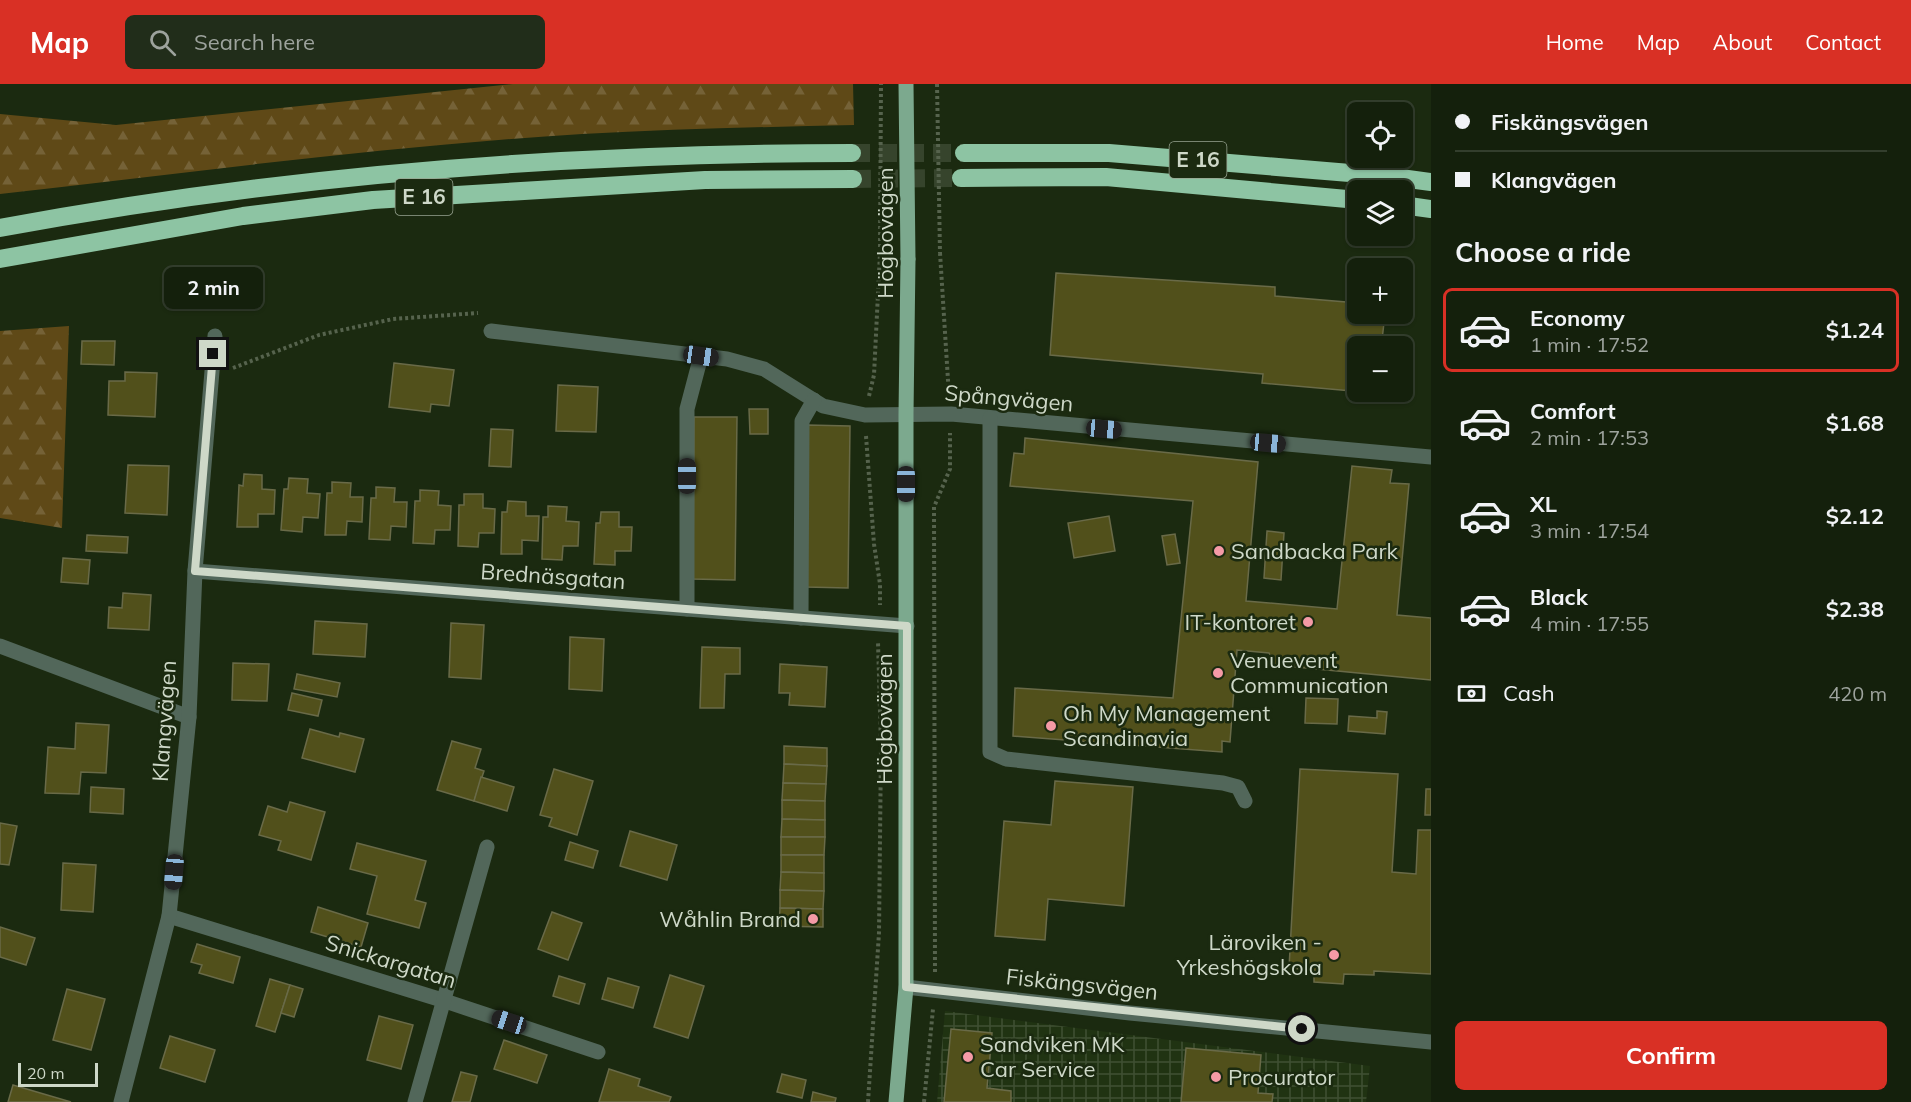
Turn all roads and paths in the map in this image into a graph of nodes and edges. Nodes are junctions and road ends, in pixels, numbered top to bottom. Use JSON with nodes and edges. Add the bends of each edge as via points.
{"nodes":[{"id":1,"x":881,"y":84,"type":"edge"},
{"id":2,"x":906,"y":84,"type":"edge"},
{"id":3,"x":937,"y":84,"type":"edge"},
{"id":4,"x":852,"y":153,"type":"tunnel mouth"},
{"id":5,"x":964,"y":153,"type":"tunnel mouth"},
{"id":6,"x":961,"y":178,"type":"tunnel mouth"},
{"id":7,"x":853,"y":179,"type":"tunnel mouth"},
{"id":8,"x":1431,"y":182,"type":"edge"},
{"id":9,"x":1347,"y":199,"type":"edge"},
{"id":10,"x":1413,"y":207,"type":"edge"},
{"id":11,"x":1431,"y":209,"type":"edge"},
{"id":12,"x":0,"y":228,"type":"edge"},
{"id":13,"x":0,"y":259,"type":"edge"},
{"id":14,"x":488,"y":314,"type":"dead end"},
{"id":15,"x":491,"y":331,"type":"dead end"},
{"id":16,"x":215,"y":336,"type":"dead end"},
{"id":17,"x":701,"y":356,"type":"junction"},
{"id":18,"x":212,"y":372,"type":"junction"},
{"id":19,"x":814,"y":400,"type":"junction"},
{"id":20,"x":906,"y":414,"type":"junction"},
{"id":21,"x":951,"y":414,"type":"junction"},
{"id":22,"x":865,"y":415,"type":"junction"},
{"id":23,"x":990,"y":418,"type":"junction"},
{"id":24,"x":1431,"y":457,"type":"edge"},
{"id":25,"x":195,"y":571,"type":"junction"},
{"id":26,"x":687,"y":609,"type":"junction"},
{"id":27,"x":801,"y":618,"type":"junction"},
{"id":28,"x":879,"y":624,"type":"junction"},
{"id":29,"x":907,"y":626,"type":"junction"},
{"id":30,"x":0,"y":646,"type":"edge"},
{"id":31,"x":189,"y":717,"type":"junction"},
{"id":32,"x":1245,"y":801,"type":"dead end"},
{"id":33,"x":487,"y":847,"type":"dead end"},
{"id":34,"x":169,"y":916,"type":"junction"},
{"id":35,"x":906,"y":987,"type":"junction"},
{"id":36,"x":934,"y":990,"type":"junction"},
{"id":37,"x":442,"y":1000,"type":"junction"},
{"id":38,"x":1431,"y":1042,"type":"edge"},
{"id":39,"x":598,"y":1052,"type":"dead end"},
{"id":40,"x":121,"y":1102,"type":"edge"},
{"id":41,"x":415,"y":1102,"type":"edge"},
{"id":42,"x":868,"y":1102,"type":"edge"},
{"id":43,"x":896,"y":1102,"type":"edge"},
{"id":44,"x":924,"y":1102,"type":"edge"}],
"edges":[{"from":1,"to":22,"type":"path","bridge":true,"via":[[880,254],[874,375]]},
{"from":2,"to":20,"type":"main road","name":"Högbovägen","bridge":true},
{"from":3,"to":21,"type":"path","bridge":true,"via":[[940,253]]},
{"from":4,"to":12,"type":"highway","number":"E 16","via":[[642,157],[383,176],[252,190]]},
{"from":5,"to":8,"type":"highway","number":"E 16","via":[[1109,153]]},
{"from":6,"to":9,"type":"highway","number":"E 16","via":[[1107,177]]},
{"from":7,"to":13,"type":"highway","number":"E 16","via":[[705,180],[373,200],[243,216]]},
{"from":10,"to":11,"type":"highway"},
{"from":14,"to":18,"type":"path","via":[[382,321],[319,335],[222,372]]},
{"from":15,"to":17,"type":"street","name":"Spångvägen"},
{"from":16,"to":18,"type":"street","name":"Klangvägen"},
{"from":17,"to":19,"type":"street","name":"Spångvägen","via":[[764,369]]},
{"from":17,"to":26,"type":"street","via":[[687,409]]},
{"from":18,"to":25,"type":"street","name":"Klangvägen"},
{"from":19,"to":22,"type":"street","name":"Spångvägen","via":[[823,406]]},
{"from":19,"to":27,"type":"street","via":[[802,422]]},
{"from":20,"to":21,"type":"street","name":"Spångvägen"},
{"from":20,"to":22,"type":"street","name":"Spångvägen"},
{"from":20,"to":29,"type":"main road","name":"Högbovägen"},
{"from":21,"to":23,"type":"street","name":"Spångvägen"},
{"from":21,"to":36,"type":"path","via":[[950,469],[934,507]]},
{"from":22,"to":28,"type":"path","via":[[880,584]]},
{"from":23,"to":24,"type":"street","name":"Spångvägen"},
{"from":23,"to":32,"type":"street","via":[[990,752],[1006,759],[1223,783],[1238,787]]},
{"from":25,"to":26,"type":"street","name":"Brednäsgatan"},
{"from":25,"to":31,"type":"street","name":"Klangvägen"},
{"from":26,"to":27,"type":"street","name":"Brednäsgatan"},
{"from":27,"to":28,"type":"street","name":"Brednäsgatan"},
{"from":28,"to":29,"type":"street","name":"Brednäsgatan"},
{"from":28,"to":42,"type":"path","via":[[879,933]]},
{"from":29,"to":35,"type":"main road","name":"Högbovägen"},
{"from":30,"to":31,"type":"street"},
{"from":31,"to":34,"type":"street","name":"Klangvägen"},
{"from":33,"to":37,"type":"street"},
{"from":34,"to":37,"type":"street","name":"Snickargatan"},
{"from":34,"to":40,"type":"street","name":"Klangvägen"},
{"from":35,"to":36,"type":"street","name":"Fiskängsvägen"},
{"from":35,"to":43,"type":"main road","name":"Högbovägen"},
{"from":36,"to":38,"type":"street","name":"Fiskängsvägen"},
{"from":36,"to":44,"type":"path"},
{"from":37,"to":39,"type":"street","name":"Snickargatan"},
{"from":37,"to":41,"type":"street"}]}
